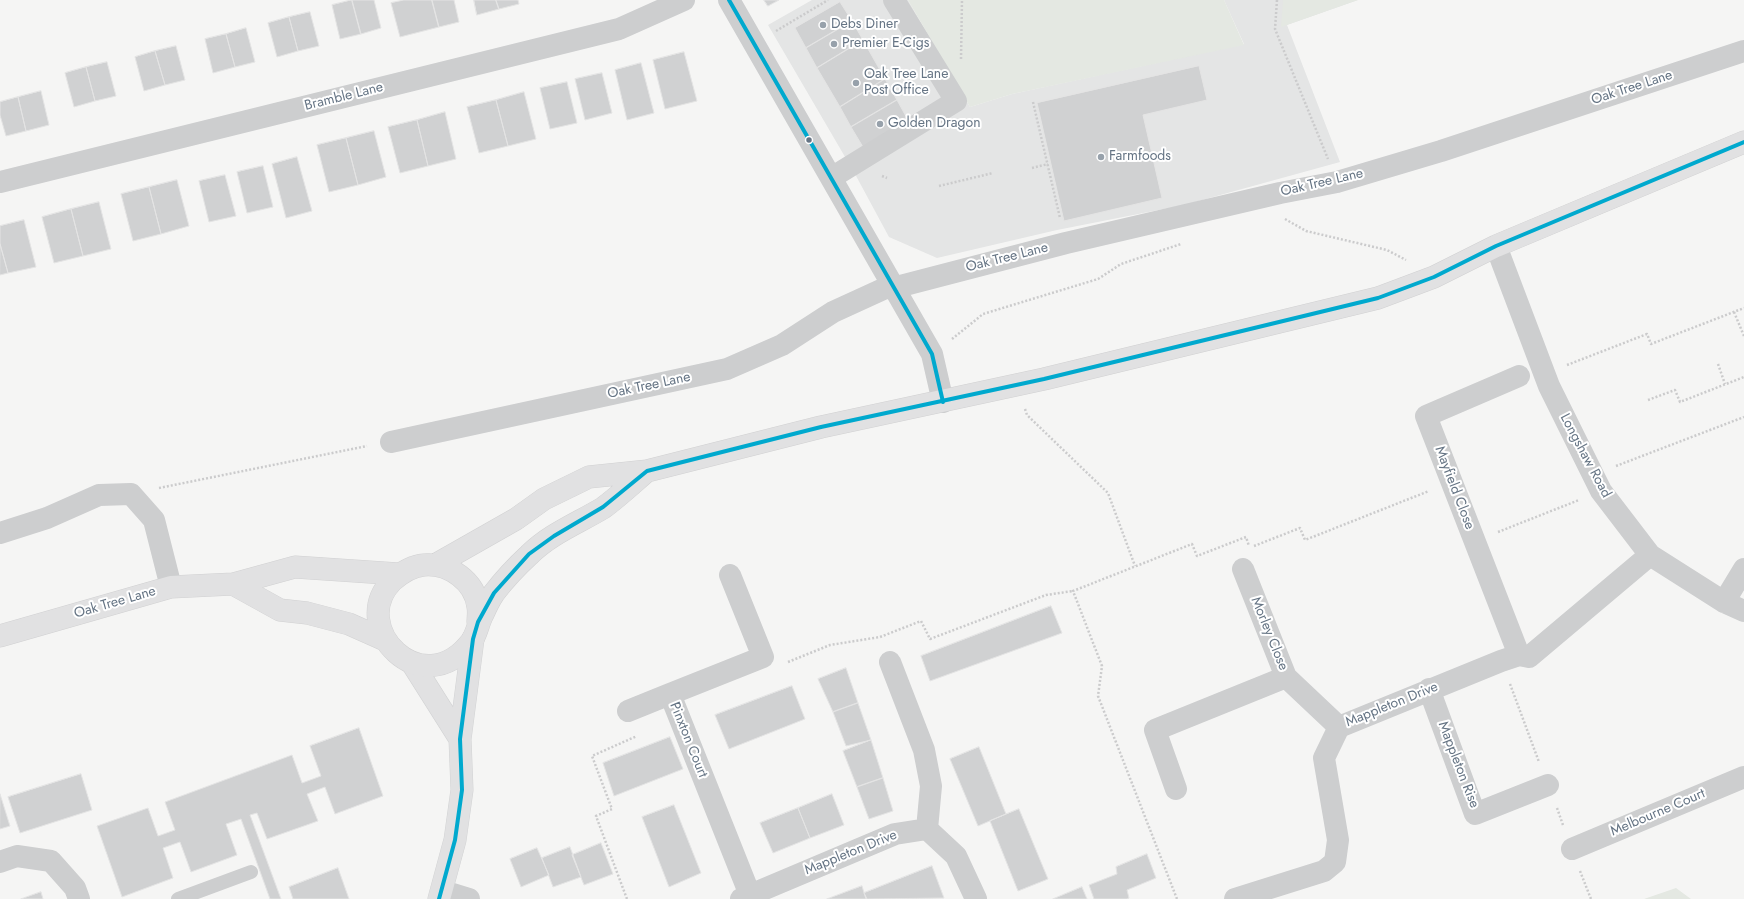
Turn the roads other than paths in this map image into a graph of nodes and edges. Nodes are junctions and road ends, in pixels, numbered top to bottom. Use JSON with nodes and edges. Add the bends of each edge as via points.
{"nodes":[{"id":1,"x":684,"y":0,"type":"edge"},
{"id":2,"x":729,"y":0,"type":"edge"},
{"id":3,"x":894,"y":0,"type":"edge"},
{"id":4,"x":1744,"y":51,"type":"edge"},
{"id":5,"x":1744,"y":142,"type":"edge"},
{"id":6,"x":831,"y":178,"type":"junction"},
{"id":7,"x":0,"y":182,"type":"edge"},
{"id":8,"x":1496,"y":246,"type":"junction"},
{"id":9,"x":892,"y":287,"type":"junction"},
{"id":10,"x":1519,"y":376,"type":"dead end"},
{"id":11,"x":943,"y":402,"type":"junction"},
{"id":12,"x":391,"y":442,"type":"road end"},
{"id":13,"x":647,"y":471,"type":"junction"},
{"id":14,"x":0,"y":532,"type":"edge"},
{"id":15,"x":1650,"y":555,"type":"junction"},
{"id":16,"x":435,"y":565,"type":"junction"},
{"id":17,"x":1243,"y":569,"type":"dead end"},
{"id":18,"x":1744,"y":569,"type":"edge"},
{"id":19,"x":399,"y":574,"type":"junction"},
{"id":20,"x":730,"y":575,"type":"dead end"},
{"id":21,"x":233,"y":584,"type":"junction"},
{"id":22,"x":171,"y":587,"type":"junction"},
{"id":23,"x":1724,"y":602,"type":"junction"},
{"id":24,"x":1744,"y":611,"type":"edge"},
{"id":25,"x":476,"y":631,"type":"junction"},
{"id":26,"x":0,"y":636,"type":"edge"},
{"id":27,"x":385,"y":640,"type":"junction"},
{"id":28,"x":1519,"y":655,"type":"junction"},
{"id":29,"x":890,"y":662,"type":"dead end"},
{"id":30,"x":412,"y":663,"type":"junction"},
{"id":31,"x":1286,"y":677,"type":"junction"},
{"id":32,"x":1430,"y":689,"type":"junction"},
{"id":33,"x":670,"y":694,"type":"junction"},
{"id":34,"x":628,"y":711,"type":"road end"},
{"id":35,"x":1338,"y":727,"type":"junction"},
{"id":36,"x":460,"y":739,"type":"junction"},
{"id":37,"x":1744,"y":777,"type":"edge"},
{"id":38,"x":1548,"y":785,"type":"dead end"},
{"id":39,"x":1176,"y":789,"type":"dead end"},
{"id":40,"x":927,"y":829,"type":"junction"},
{"id":41,"x":1572,"y":849,"type":"dead end"},
{"id":42,"x":0,"y":862,"type":"edge"},
{"id":43,"x":250,"y":872,"type":"dead end"},
{"id":44,"x":441,"y":895,"type":"edge"},
{"id":45,"x":746,"y":897,"type":"edge"},
{"id":46,"x":79,"y":899,"type":"edge"},
{"id":47,"x":178,"y":899,"type":"edge"},
{"id":48,"x":469,"y":899,"type":"edge"},
{"id":49,"x":976,"y":899,"type":"edge"},
{"id":50,"x":1235,"y":899,"type":"edge"}],
"edges":[{"from":1,"to":7,"type":"street","name":"Bramble Lane","via":[[619,29]]},
{"from":2,"to":6,"type":"street"},
{"from":3,"to":6,"type":"street","via":[[956,101]]},
{"from":4,"to":9,"type":"street","name":"Oak Tree Lane","via":[[1441,151],[1337,182],[1066,243]]},
{"from":5,"to":8,"type":"main road","name":"Oak Tree Lane"},
{"from":6,"to":9,"type":"street"},
{"from":8,"to":11,"type":"main road","name":"Oak Tree Lane","via":[[1434,277],[1378,298]]},
{"from":8,"to":15,"type":"street","name":"Longshaw Road","via":[[1544,374],[1597,483]]},
{"from":9,"to":11,"type":"street","via":[[932,354]]},
{"from":9,"to":12,"type":"street","name":"Oak Tree Lane","via":[[833,312],[782,345],[727,369]]},
{"from":10,"to":28,"type":"street","name":"Mayfield Close","via":[[1426,416]]},
{"from":11,"to":13,"type":"main road","name":"Oak Tree Lane","via":[[821,427]]},
{"from":13,"to":16,"type":"main road","name":"Oak Tree Lane","via":[[589,477],[544,499],[516,519]]},
{"from":13,"to":25,"type":"main road","name":"Oak Tree Lane","via":[[603,507],[529,554],[494,593]]},
{"from":14,"to":22,"type":"street","via":[[46,518],[99,495],[131,494],[154,520]]},
{"from":15,"to":23,"type":"street","name":"Longshaw Road"},
{"from":15,"to":28,"type":"street","name":"Mappleton Drive","via":[[1530,657]]},
{"from":16,"to":19,"type":"main road","name":"Oak Tree Lane","via":[[410,568]]},
{"from":16,"to":25,"type":"main road","name":"Oak Tree Lane","via":[[450,570],[463,579],[473,591],[478,606]]},
{"from":17,"to":31,"type":"street","name":"Morley Close"},
{"from":18,"to":23,"type":"street"},
{"from":19,"to":21,"type":"main road","name":"Oak Tree Lane","via":[[296,567]]},
{"from":19,"to":27,"type":"main road","name":"Oak Tree Lane","via":[[385,591],[378,612]]},
{"from":20,"to":33,"type":"street","name":"Pinxton Court","via":[[763,656]]},
{"from":21,"to":22,"type":"main road","name":"Oak Tree Lane"},
{"from":21,"to":27,"type":"main road","name":"Oak Tree Lane","via":[[280,610],[306,613],[349,624]]},
{"from":22,"to":26,"type":"main road","name":"Oak Tree Lane"},
{"from":23,"to":24,"type":"street","name":"Longshaw Road"},
{"from":25,"to":30,"type":"main road","name":"Oak Tree Lane","via":[[462,653],[446,662],[429,666]]},
{"from":25,"to":36,"type":"main road"},
{"from":27,"to":30,"type":"main road","name":"Oak Tree Lane","via":[[397,654]]},
{"from":28,"to":32,"type":"street","name":"Mappleton Drive"},
{"from":29,"to":40,"type":"street","via":[[924,750],[931,786]]},
{"from":30,"to":36,"type":"main road"},
{"from":31,"to":35,"type":"street","name":"Morley Close"},
{"from":31,"to":39,"type":"street","via":[[1155,730]]},
{"from":32,"to":35,"type":"street","name":"Mappleton Drive"},
{"from":32,"to":38,"type":"street","name":"Mappleton Rise","via":[[1475,814]]},
{"from":33,"to":34,"type":"street"},
{"from":33,"to":45,"type":"street","name":"Pinxton Court"},
{"from":35,"to":50,"type":"street","name":"Mappleton Drive","via":[[1324,758],[1338,840],[1335,862],[1324,871]]},
{"from":36,"to":44,"type":"main road","via":[[462,790],[456,840]]},
{"from":37,"to":41,"type":"street","name":"Melbourne Court"},
{"from":40,"to":45,"type":"street","name":"Mappleton Drive","via":[[895,834]]},
{"from":40,"to":49,"type":"street","via":[[956,856]]},
{"from":42,"to":46,"type":"street","via":[[17,856],[51,861],[75,888]]},
{"from":43,"to":47,"type":"lane"},
{"from":44,"to":48,"type":"street"}]}
